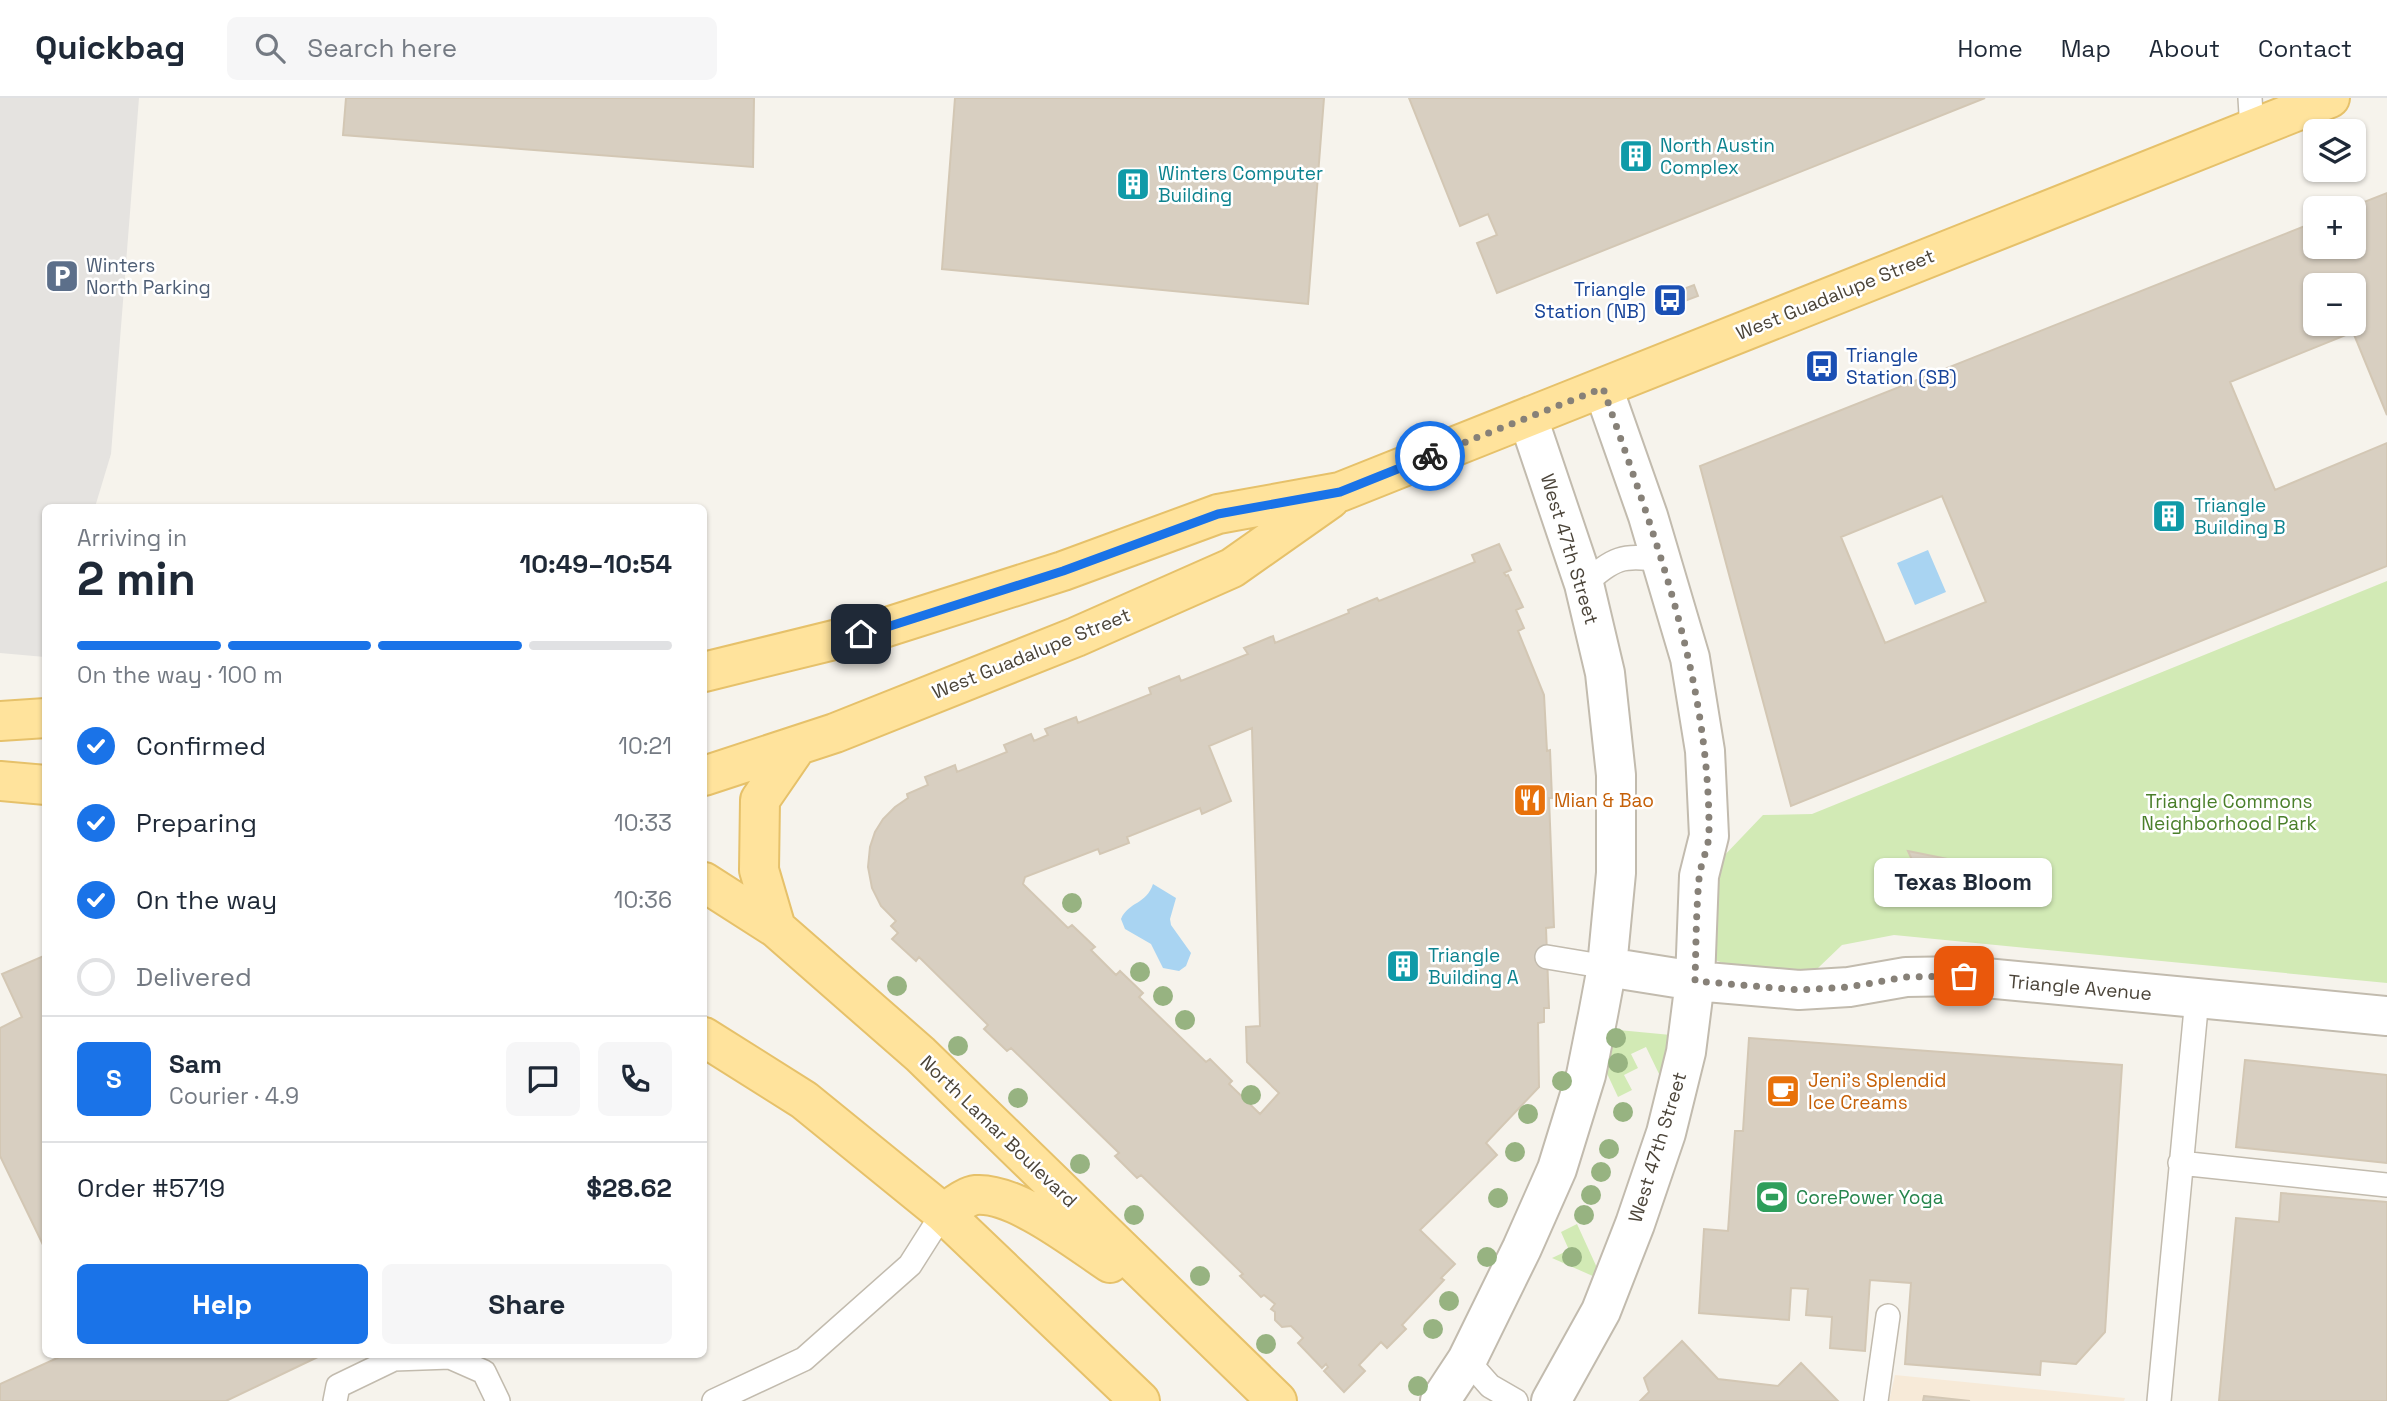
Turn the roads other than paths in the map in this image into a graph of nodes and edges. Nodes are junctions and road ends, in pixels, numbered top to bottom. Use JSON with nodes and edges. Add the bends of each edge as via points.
{"nodes":[{"id":1,"x":2327,"y":98,"type":"edge"},
{"id":2,"x":2251,"y":114,"type":"edge"},
{"id":3,"x":1603,"y":388,"type":"junction"},
{"id":4,"x":1528,"y":418,"type":"junction"},
{"id":5,"x":1340,"y":492,"type":"junction"},
{"id":6,"x":1661,"y":560,"type":"junction"},
{"id":7,"x":1584,"y":584,"type":"junction"},
{"id":8,"x":707,"y":671,"type":"edge"},
{"id":9,"x":42,"y":718,"type":"edge"},
{"id":10,"x":0,"y":720,"type":"edge"},
{"id":11,"x":797,"y":746,"type":"junction"},
{"id":12,"x":707,"y":775,"type":"edge"},
{"id":13,"x":0,"y":781,"type":"edge"},
{"id":14,"x":42,"y":785,"type":"edge"},
{"id":15,"x":707,"y":884,"type":"edge"},
{"id":16,"x":776,"y":928,"type":"junction"},
{"id":17,"x":1547,"y":957,"type":"dead end"},
{"id":18,"x":1607,"y":967,"type":"junction"},
{"id":19,"x":1695,"y":981,"type":"junction"},
{"id":20,"x":2197,"y":998,"type":"junction"},
{"id":21,"x":2387,"y":1016,"type":"edge"},
{"id":22,"x":707,"y":1039,"type":"edge"},
{"id":23,"x":2180,"y":1163,"type":"junction"},
{"id":24,"x":2387,"y":1185,"type":"edge"},
{"id":25,"x":943,"y":1213,"type":"junction"},
{"id":26,"x":1185,"y":1312,"type":"junction"},
{"id":27,"x":1888,"y":1316,"type":"dead end"},
{"id":28,"x":422,"y":1358,"type":"edge"},
{"id":29,"x":452,"y":1358,"type":"edge"},
{"id":30,"x":1467,"y":1360,"type":"junction"},
{"id":31,"x":335,"y":1401,"type":"edge"},
{"id":32,"x":498,"y":1401,"type":"edge"},
{"id":33,"x":714,"y":1401,"type":"edge"},
{"id":34,"x":1140,"y":1401,"type":"edge"},
{"id":35,"x":1277,"y":1401,"type":"edge"},
{"id":36,"x":1440,"y":1401,"type":"edge"},
{"id":37,"x":1516,"y":1401,"type":"edge"},
{"id":38,"x":1551,"y":1401,"type":"edge"},
{"id":39,"x":1876,"y":1401,"type":"edge"},
{"id":40,"x":2159,"y":1401,"type":"edge"}],
"edges":[{"from":1,"to":2,"type":"main road","name":"West Guadalupe Street"},
{"from":2,"to":3,"type":"main road","name":"West Guadalupe Street"},
{"from":3,"to":4,"type":"main road","name":"West Guadalupe Street"},
{"from":3,"to":6,"type":"street","name":"West 47th Street"},
{"from":4,"to":5,"type":"main road","name":"West Guadalupe Street"},
{"from":4,"to":7,"type":"street","name":"West 47th Street"},
{"from":5,"to":8,"type":"main road","name":"West Guadalupe Street","via":[[1218,514],[1063,571],[887,627]]},
{"from":5,"to":11,"type":"main road","name":"West Guadalupe Street","via":[[1232,568],[1063,642]]},
{"from":6,"to":7,"type":"lane","via":[[1636,556],[1610,562]]},
{"from":6,"to":19,"type":"street","name":"West 47th Street","via":[[1690,658],[1704,751],[1709,836],[1699,876]]},
{"from":7,"to":18,"type":"street","name":"West 47th Street","via":[[1605,673],[1616,775],[1616,873]]},
{"from":9,"to":10,"type":"main road"},
{"from":11,"to":12,"type":"main road","name":"West Guadalupe Street"},
{"from":11,"to":16,"type":"main road","via":[[760,800],[759,870]]},
{"from":13,"to":14,"type":"main road"},
{"from":15,"to":16,"type":"main road","name":"North Lamar Boulevard"},
{"from":16,"to":26,"type":"main road","name":"North Lamar Boulevard","via":[[920,1054]]},
{"from":17,"to":18,"type":"lane"},
{"from":18,"to":19,"type":"street","name":"Triangle Avenue"},
{"from":18,"to":30,"type":"street","name":"West 47th Street","via":[[1586,1075],[1557,1168]]},
{"from":19,"to":20,"type":"street","name":"Triangle Avenue","via":[[1799,990],[1906,977],[1964,976]]},
{"from":19,"to":38,"type":"street","name":"West 47th Street","via":[[1686,1052],[1666,1133],[1601,1311]]},
{"from":20,"to":21,"type":"street","name":"Triangle Avenue"},
{"from":20,"to":23,"type":"lane"},
{"from":22,"to":25,"type":"main road","via":[[804,1100]]},
{"from":23,"to":24,"type":"lane"},
{"from":23,"to":40,"type":"lane"},
{"from":25,"to":26,"type":"main road","via":[[974,1195],[998,1196],[1042,1218]]},
{"from":25,"to":33,"type":"lane","via":[[910,1265],[804,1359]]},
{"from":25,"to":34,"type":"main road"},
{"from":26,"to":35,"type":"main road","name":"North Lamar Boulevard"},
{"from":27,"to":39,"type":"lane"},
{"from":28,"to":31,"type":"lane","via":[[394,1359],[338,1386]]},
{"from":29,"to":32,"type":"lane","via":[[484,1372]]},
{"from":30,"to":36,"type":"street","name":"West 47th Street"},
{"from":30,"to":37,"type":"lane","via":[[1490,1386]]}]}
